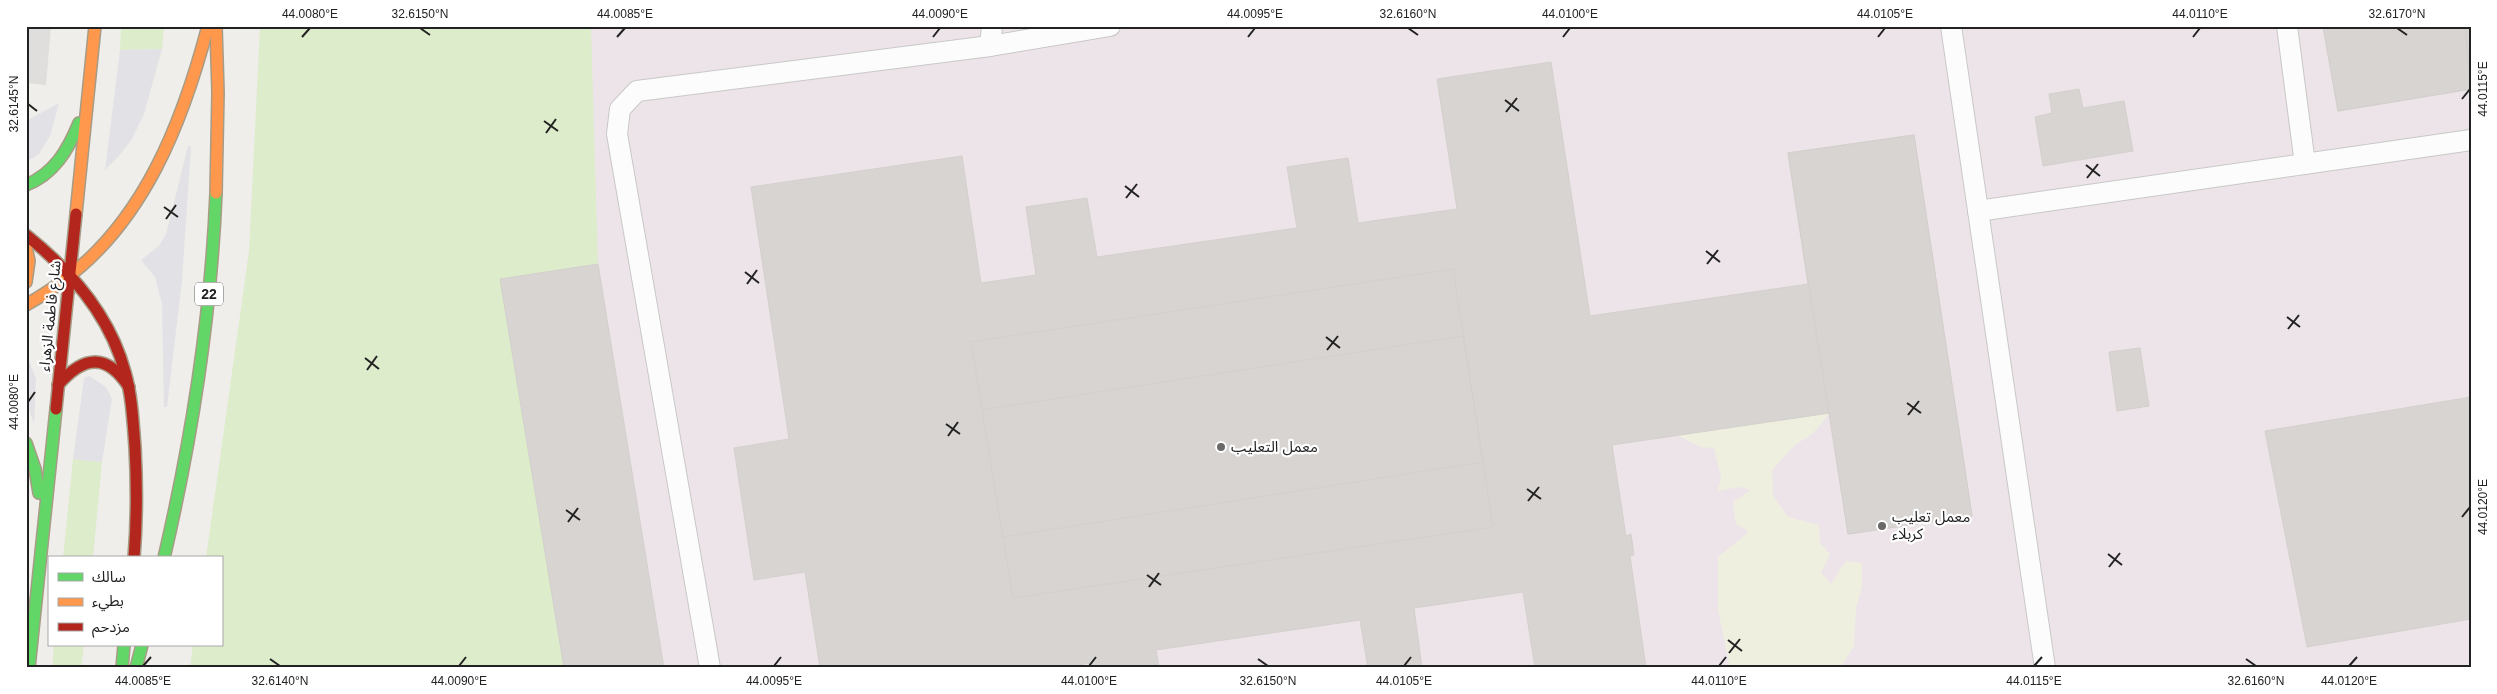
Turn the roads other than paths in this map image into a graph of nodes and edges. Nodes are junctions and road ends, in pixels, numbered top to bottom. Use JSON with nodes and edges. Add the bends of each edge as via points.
{"nodes":[{"id":1,"x":95,"y":26,"type":"edge"},
{"id":2,"x":208,"y":26,"type":"edge"},
{"id":3,"x":216,"y":26,"type":"edge"},
{"id":4,"x":1110,"y":26,"type":"edge"},
{"id":5,"x":1951,"y":26,"type":"edge"},
{"id":6,"x":2287,"y":26,"type":"edge"},
{"id":7,"x":991,"y":36,"type":"edge"},
{"id":8,"x":89,"y":83,"type":"junction"},
{"id":9,"x":2471,"y":140,"type":"edge"},
{"id":10,"x":2305,"y":164,"type":"junction"},
{"id":11,"x":26,"y":185,"type":"edge"},
{"id":12,"x":1978,"y":211,"type":"junction"},
{"id":13,"x":26,"y":235,"type":"edge"},
{"id":14,"x":26,"y":247,"type":"edge"},
{"id":15,"x":70,"y":276,"type":"junction"},
{"id":16,"x":26,"y":282,"type":"edge"},
{"id":17,"x":26,"y":305,"type":"edge"},
{"id":18,"x":58,"y":385,"type":"junction"},
{"id":19,"x":128,"y":387,"type":"junction"},
{"id":20,"x":26,"y":443,"type":"edge"},
{"id":21,"x":40,"y":546,"type":"junction"},
{"id":22,"x":134,"y":556,"type":"edge"},
{"id":23,"x":164,"y":556,"type":"edge"},
{"id":24,"x":124,"y":646,"type":"edge"},
{"id":25,"x":142,"y":646,"type":"edge"},
{"id":26,"x":28,"y":668,"type":"edge"},
{"id":27,"x":122,"y":668,"type":"edge"},
{"id":28,"x":136,"y":668,"type":"edge"},
{"id":29,"x":710,"y":668,"type":"edge"},
{"id":30,"x":2045,"y":668,"type":"edge"}],
"edges":[{"from":1,"to":8,"type":"main road","name":"شارع فاطمة الزهراء"},
{"from":2,"to":15,"type":"main road","via":[[184,110],[159,163],[119,223]]},
{"from":3,"to":23,"type":"main road","number":"22","via":[[218,150],[210,285],[195,403]]},
{"from":4,"to":7,"type":"lane"},
{"from":5,"to":12,"type":"lane"},
{"from":6,"to":10,"type":"lane"},
{"from":7,"to":29,"type":"lane","via":[[637,91],[620,110],[618,134]]},
{"from":8,"to":11,"type":"main road","via":[[77,127],[63,154],[48,172]]},
{"from":8,"to":15,"type":"main road","name":"شارع فاطمة الزهراء"},
{"from":9,"to":10,"type":"lane"},
{"from":10,"to":12,"type":"lane"},
{"from":12,"to":30,"type":"lane"},
{"from":13,"to":15,"type":"main road"},
{"from":14,"to":16,"type":"main road","via":[[29,261]]},
{"from":15,"to":17,"type":"main road"},
{"from":15,"to":18,"type":"main road","name":"شارع فاطمة الزهراء"},
{"from":15,"to":19,"type":"main road","via":[[110,333],[122,360]]},
{"from":18,"to":19,"type":"main road","via":[[77,365],[99,361],[120,372]]},
{"from":18,"to":21,"type":"main road","name":"شارع فاطمة الزهراء"},
{"from":19,"to":22,"type":"main road","via":[[136,472]]},
{"from":20,"to":21,"type":"main road","via":[[39,495]]},
{"from":21,"to":26,"type":"main road","name":"شارع فاطمة الزهراء"},
{"from":24,"to":27,"type":"main road"},
{"from":25,"to":28,"type":"main road"}]}
